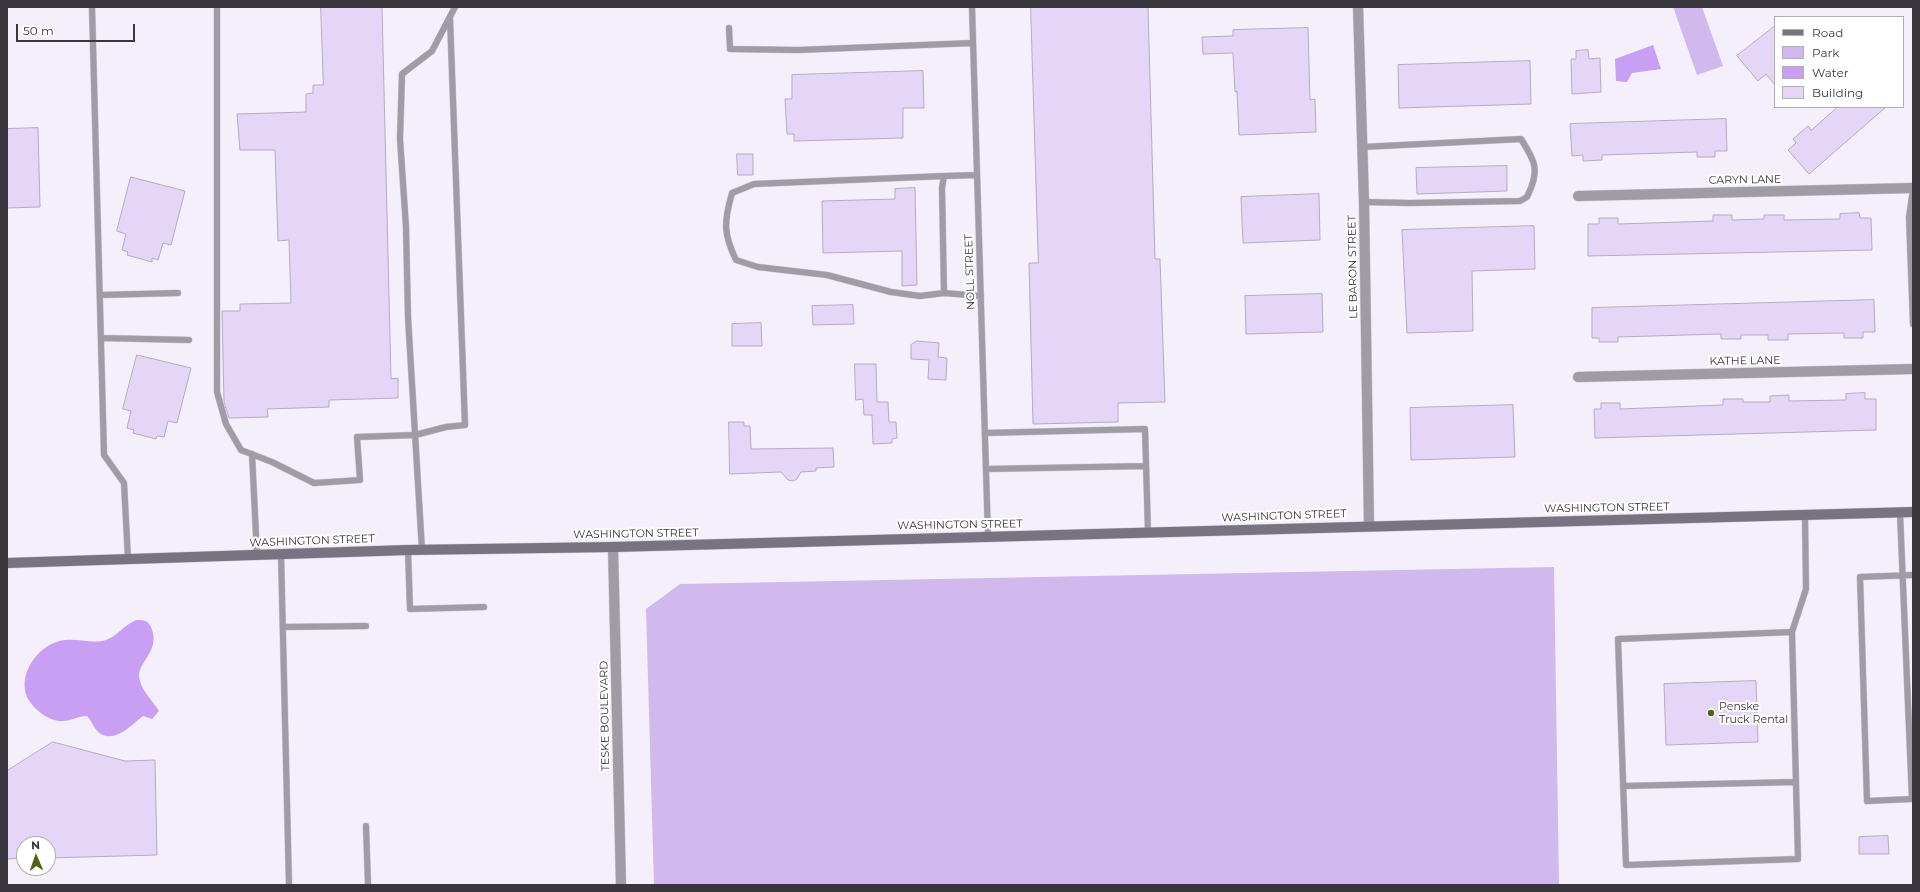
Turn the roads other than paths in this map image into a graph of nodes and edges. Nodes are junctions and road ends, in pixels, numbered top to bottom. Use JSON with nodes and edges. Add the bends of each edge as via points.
{"nodes":[{"id":1,"x":92,"y":7,"type":"edge"},
{"id":2,"x":217,"y":7,"type":"edge"},
{"id":3,"x":455,"y":7,"type":"edge"},
{"id":4,"x":972,"y":7,"type":"edge"},
{"id":5,"x":1358,"y":7,"type":"edge"},
{"id":6,"x":450,"y":18,"type":"junction"},
{"id":7,"x":729,"y":28,"type":"dead end"},
{"id":8,"x":973,"y":43,"type":"junction"},
{"id":9,"x":1362,"y":147,"type":"junction"},
{"id":10,"x":977,"y":175,"type":"junction"},
{"id":11,"x":944,"y":176,"type":"junction"},
{"id":12,"x":1913,"y":189,"type":"edge"},
{"id":13,"x":1578,"y":196,"type":"dead end"},
{"id":14,"x":1364,"y":202,"type":"junction"},
{"id":15,"x":1912,"y":276,"type":"edge"},
{"id":16,"x":178,"y":293,"type":"dead end"},
{"id":17,"x":944,"y":293,"type":"junction"},
{"id":18,"x":100,"y":295,"type":"junction"},
{"id":19,"x":981,"y":296,"type":"junction"},
{"id":20,"x":1913,"y":324,"type":"edge"},
{"id":21,"x":101,"y":338,"type":"junction"},
{"id":22,"x":189,"y":340,"type":"dead end"},
{"id":23,"x":1913,"y":369,"type":"edge"},
{"id":24,"x":1578,"y":377,"type":"dead end"},
{"id":25,"x":985,"y":434,"type":"junction"},
{"id":26,"x":415,"y":435,"type":"junction"},
{"id":27,"x":252,"y":454,"type":"junction"},
{"id":28,"x":1146,"y":466,"type":"junction"},
{"id":29,"x":986,"y":469,"type":"junction"},
{"id":30,"x":1913,"y":512,"type":"edge"},
{"id":31,"x":1900,"y":513,"type":"junction"},
{"id":32,"x":1805,"y":515,"type":"junction"},
{"id":33,"x":1369,"y":526,"type":"junction"},
{"id":34,"x":1148,"y":532,"type":"junction"},
{"id":35,"x":988,"y":537,"type":"junction"},
{"id":36,"x":613,"y":547,"type":"junction"},
{"id":37,"x":408,"y":550,"type":"junction"},
{"id":38,"x":422,"y":550,"type":"junction"},
{"id":39,"x":281,"y":554,"type":"junction"},
{"id":40,"x":257,"y":555,"type":"junction"},
{"id":41,"x":128,"y":559,"type":"junction"},
{"id":42,"x":7,"y":563,"type":"edge"},
{"id":43,"x":1902,"y":575,"type":"junction"},
{"id":44,"x":1913,"y":575,"type":"edge"},
{"id":45,"x":484,"y":607,"type":"dead end"},
{"id":46,"x":366,"y":626,"type":"dead end"},
{"id":47,"x":283,"y":627,"type":"junction"},
{"id":48,"x":1792,"y":632,"type":"junction"},
{"id":49,"x":1796,"y":782,"type":"junction"},
{"id":50,"x":1623,"y":786,"type":"junction"},
{"id":51,"x":1912,"y":800,"type":"edge"},
{"id":52,"x":366,"y":826,"type":"dead end"},
{"id":53,"x":289,"y":885,"type":"edge"},
{"id":54,"x":368,"y":885,"type":"edge"},
{"id":55,"x":621,"y":885,"type":"edge"}],
"edges":[{"from":1,"to":18,"type":"lane"},
{"from":2,"to":27,"type":"lane","via":[[217,392],[226,424],[241,450]]},
{"from":3,"to":6,"type":"lane"},
{"from":4,"to":8,"type":"lane","name":"NOLL STREET"},
{"from":5,"to":9,"type":"street","name":"LE BARON STREET"},
{"from":6,"to":26,"type":"lane","via":[[432,51],[402,74],[400,139]]},
{"from":6,"to":26,"type":"lane","via":[[465,425]]},
{"from":7,"to":8,"type":"lane","via":[[730,49],[798,50]]},
{"from":8,"to":10,"type":"lane","name":"NOLL STREET"},
{"from":9,"to":14,"type":"street","name":"LE BARON STREET"},
{"from":9,"to":14,"type":"lane","via":[[1521,139],[1536,165],[1534,182],[1528,197],[1520,201]]},
{"from":10,"to":11,"type":"lane"},
{"from":10,"to":19,"type":"lane","name":"NOLL STREET"},
{"from":11,"to":17,"type":"lane"},
{"from":11,"to":17,"type":"lane","via":[[754,184],[732,193],[726,214],[727,242],[736,260],[758,267],[827,275],[892,292],[920,296]]},
{"from":12,"to":13,"type":"street","name":"CARYN LANE"},
{"from":12,"to":15,"type":"lane","via":[[1909,217]]},
{"from":14,"to":33,"type":"street","name":"LE BARON STREET"},
{"from":15,"to":20,"type":"lane"},
{"from":16,"to":18,"type":"lane"},
{"from":17,"to":19,"type":"lane"},
{"from":18,"to":21,"type":"lane"},
{"from":19,"to":25,"type":"lane","name":"NOLL STREET"},
{"from":21,"to":22,"type":"lane"},
{"from":21,"to":41,"type":"lane","via":[[104,456],[124,483]]},
{"from":23,"to":24,"type":"street","name":"KATHE LANE"},
{"from":25,"to":28,"type":"lane","via":[[1145,429]]},
{"from":25,"to":29,"type":"lane","name":"NOLL STREET"},
{"from":26,"to":27,"type":"lane","via":[[357,437],[360,480],[314,483]]},
{"from":26,"to":38,"type":"lane"},
{"from":27,"to":40,"type":"lane"},
{"from":28,"to":29,"type":"lane"},
{"from":28,"to":34,"type":"lane"},
{"from":29,"to":35,"type":"lane","name":"NOLL STREET"},
{"from":30,"to":31,"type":"main road","name":"WASHINGTON STREET"},
{"from":31,"to":32,"type":"main road","name":"WASHINGTON STREET"},
{"from":31,"to":43,"type":"lane"},
{"from":32,"to":33,"type":"main road","name":"WASHINGTON STREET"},
{"from":32,"to":48,"type":"lane","via":[[1806,589]]},
{"from":33,"to":34,"type":"main road","name":"WASHINGTON STREET"},
{"from":34,"to":35,"type":"main road","name":"WASHINGTON STREET"},
{"from":35,"to":36,"type":"main road","name":"WASHINGTON STREET"},
{"from":36,"to":38,"type":"main road","name":"WASHINGTON STREET"},
{"from":36,"to":55,"type":"street","name":"TESKE BOULEVARD"},
{"from":37,"to":38,"type":"main road","name":"WASHINGTON STREET"},
{"from":37,"to":39,"type":"main road","name":"WASHINGTON STREET"},
{"from":37,"to":45,"type":"lane","via":[[410,609]]},
{"from":39,"to":40,"type":"main road","name":"WASHINGTON STREET"},
{"from":39,"to":47,"type":"lane"},
{"from":40,"to":41,"type":"main road","name":"WASHINGTON STREET"},
{"from":41,"to":42,"type":"main road","name":"WASHINGTON STREET"},
{"from":43,"to":44,"type":"lane"},
{"from":43,"to":51,"type":"lane"},
{"from":43,"to":51,"type":"lane","via":[[1860,577],[1867,801]]},
{"from":46,"to":47,"type":"lane"},
{"from":47,"to":53,"type":"lane"},
{"from":48,"to":49,"type":"lane"},
{"from":48,"to":50,"type":"lane","via":[[1618,639]]},
{"from":49,"to":50,"type":"lane"},
{"from":49,"to":50,"type":"lane","via":[[1798,859],[1626,865]]},
{"from":52,"to":54,"type":"lane"}]}
